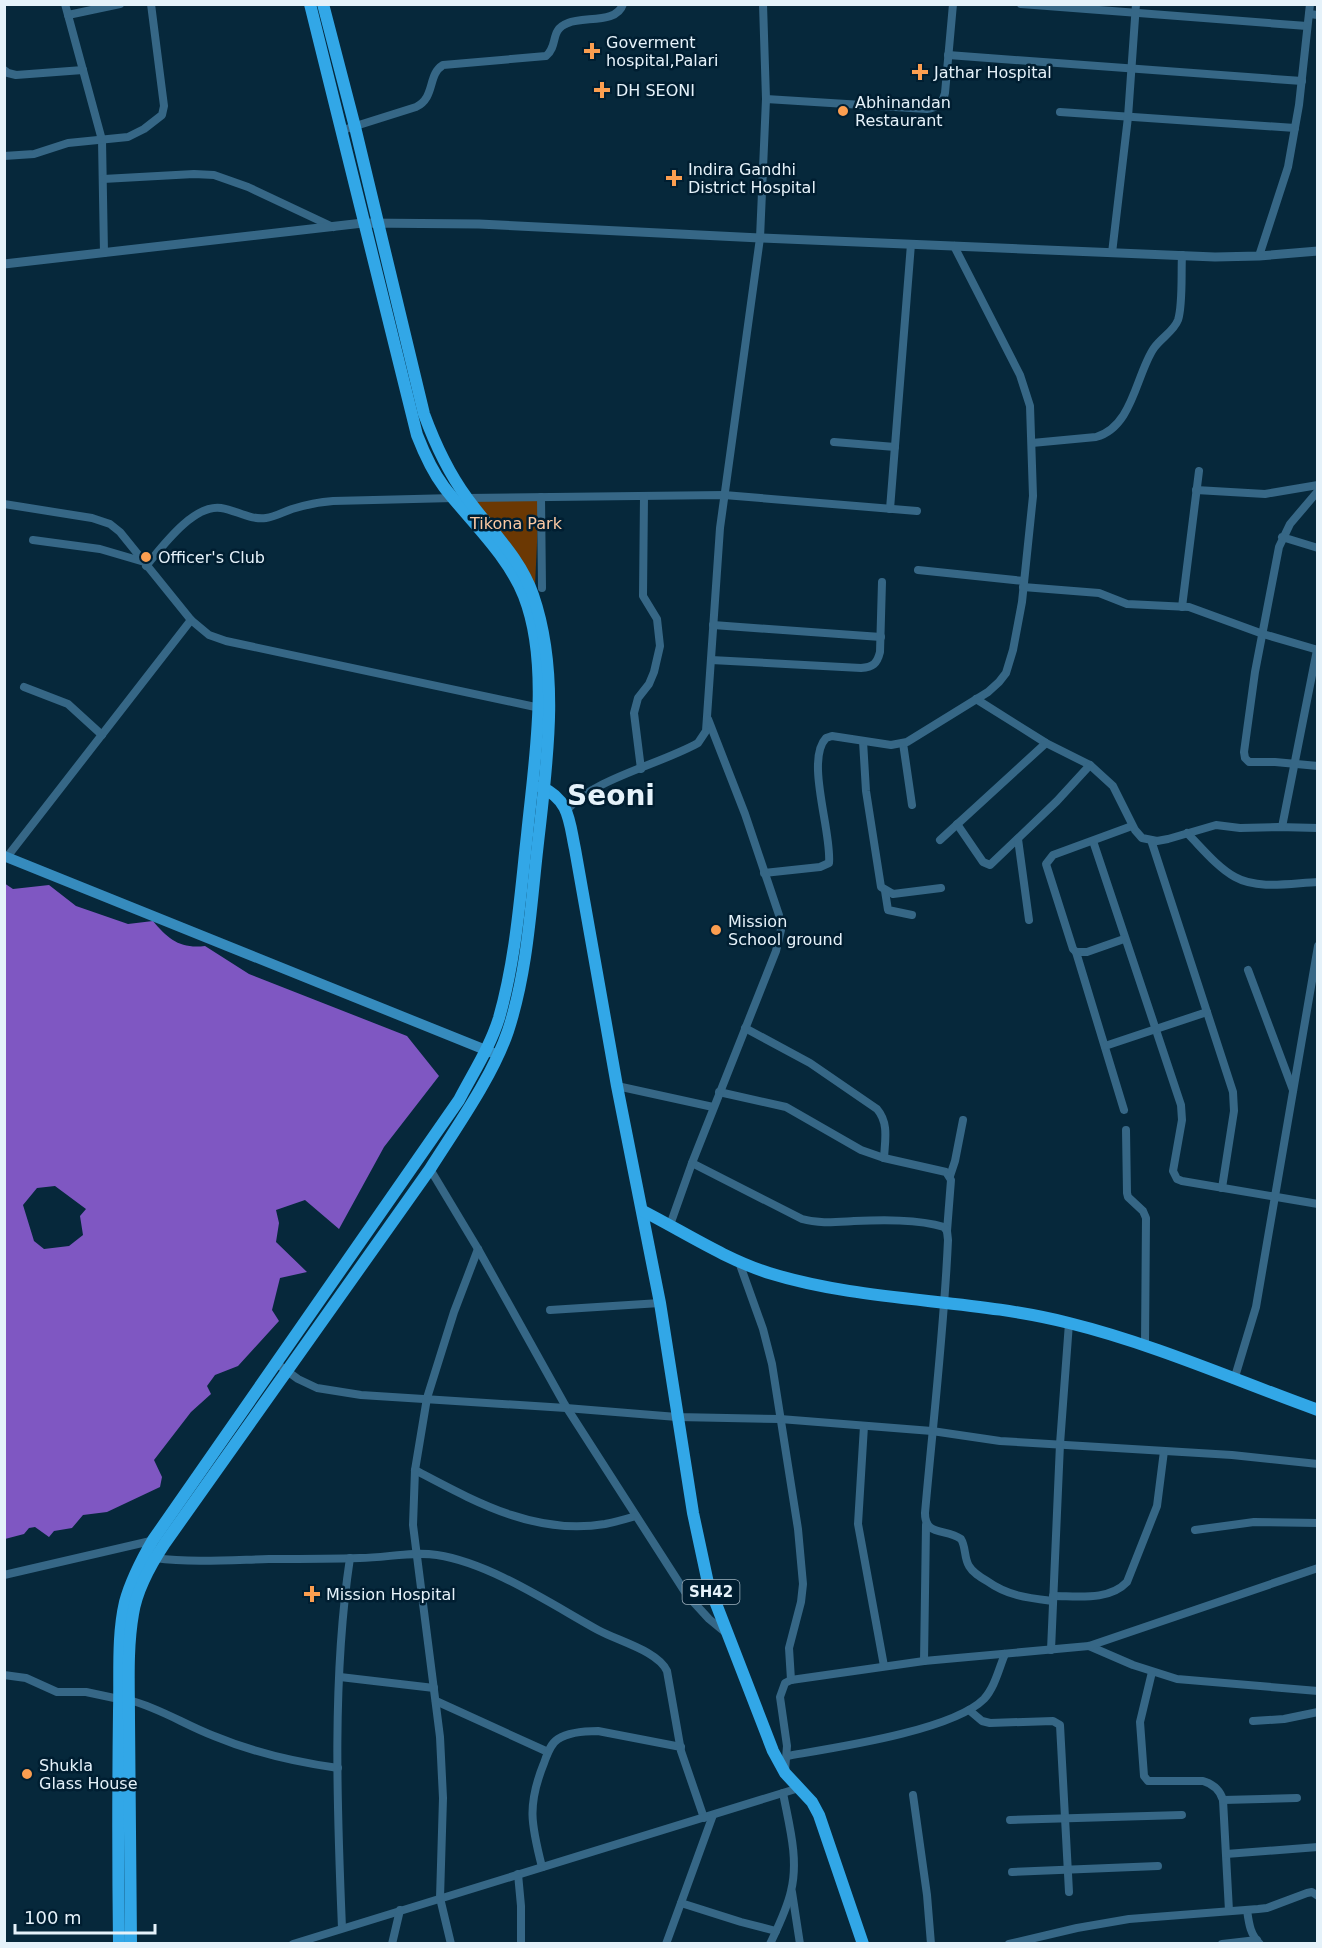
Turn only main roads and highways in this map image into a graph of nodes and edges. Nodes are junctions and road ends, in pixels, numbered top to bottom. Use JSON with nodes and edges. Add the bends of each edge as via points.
{"nodes":[{"id":1,"x":310,"y":4,"type":"edge"},
{"id":2,"x":323,"y":4,"type":"edge"},
{"id":3,"x":349,"y":128,"type":"junction"},
{"id":4,"x":543,"y":708,"type":"junction"},
{"id":5,"x":532,"y":782,"type":"junction"},
{"id":6,"x":546,"y":789,"type":"junction"},
{"id":7,"x":6,"y":857,"type":"edge"},
{"id":8,"x":485,"y":1050,"type":"junction"},
{"id":9,"x":498,"y":1055,"type":"junction"},
{"id":10,"x":643,"y":1211,"type":"junction"},
{"id":11,"x":281,"y":1367,"type":"junction"},
{"id":12,"x":1317,"y":1410,"type":"edge"},
{"id":13,"x":124,"y":1700,"type":"junction"},
{"id":14,"x":119,"y":1944,"type":"edge"},
{"id":15,"x":131,"y":1944,"type":"edge"},
{"id":16,"x":863,"y":1944,"type":"edge"}],
"edges":[{"from":1,"to":3,"type":"main road"},
{"from":2,"to":3,"type":"main road"},
{"from":3,"to":4,"type":"main road","via":[[363,223],[417,435],[427,459],[453,498],[495,548],[524,596],[536,648]]},
{"from":3,"to":4,"type":"main road","via":[[434,443],[467,498],[518,562],[533,596],[547,663]]},
{"from":4,"to":5,"type":"main road"},
{"from":4,"to":6,"type":"main road"},
{"from":5,"to":6,"type":"main road"},
{"from":5,"to":8,"type":"main road","via":[[514,958],[498,1021]]},
{"from":6,"to":9,"type":"main road","via":[[524,968]]},
{"from":6,"to":10,"type":"main road","via":[[567,810]]},
{"from":7,"to":8,"type":"main road"},
{"from":8,"to":9,"type":"main road"},
{"from":8,"to":11,"type":"main road","via":[[459,1100]]},
{"from":9,"to":11,"type":"main road","via":[[430,1169]]},
{"from":10,"to":12,"type":"main road","via":[[739,1262],[771,1274],[1069,1323],[1145,1345]]},
{"from":10,"to":16,"type":"main road","number":"SH42","via":[[693,1514],[708,1582],[773,1751],[785,1773],[812,1802],[827,1832]]},
{"from":11,"to":13,"type":"main road","via":[[130,1587],[121,1632]]},
{"from":13,"to":14,"type":"main road"},
{"from":13,"to":15,"type":"main road"}]}
